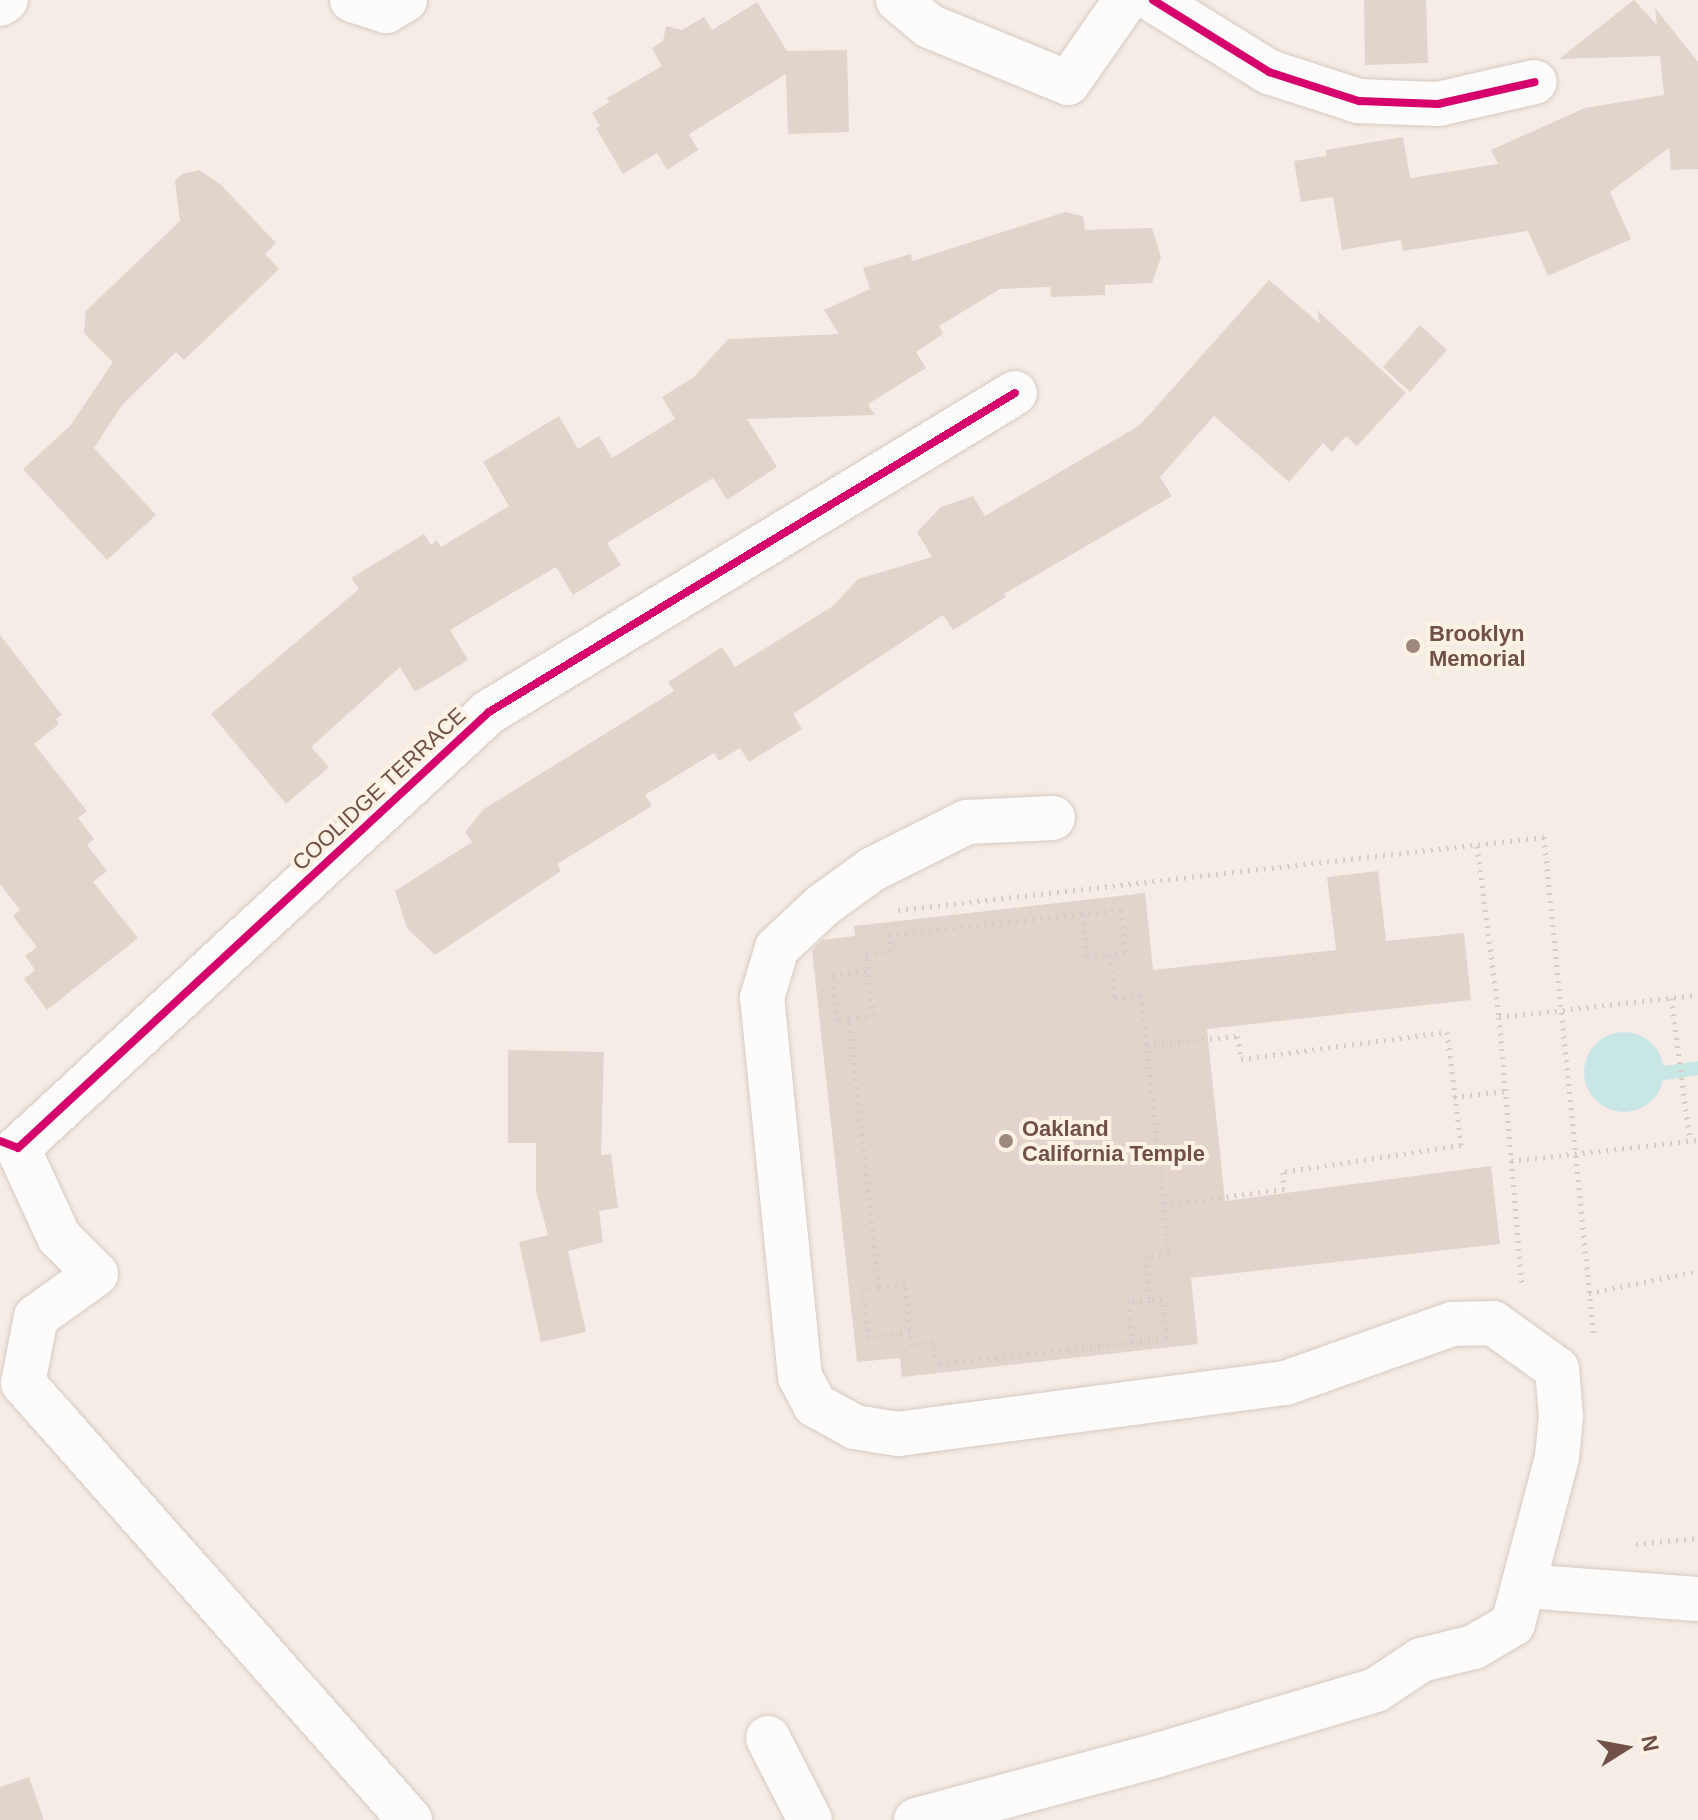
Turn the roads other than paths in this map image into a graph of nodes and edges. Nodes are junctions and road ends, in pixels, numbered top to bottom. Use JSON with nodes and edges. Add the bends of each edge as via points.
{"nodes":[{"id":1,"x":6,"y":0,"type":"edge"},
{"id":2,"x":352,"y":0,"type":"edge"},
{"id":3,"x":405,"y":0,"type":"edge"},
{"id":4,"x":898,"y":0,"type":"edge"},
{"id":5,"x":1126,"y":0,"type":"edge"},
{"id":6,"x":1153,"y":0,"type":"edge"},
{"id":7,"x":0,"y":4,"type":"edge"},
{"id":8,"x":1535,"y":82,"type":"dead end"},
{"id":9,"x":1015,"y":393,"type":"dead end"},
{"id":10,"x":1053,"y":818,"type":"dead end"},
{"id":11,"x":9,"y":1145,"type":"edge"},
{"id":12,"x":1524,"y":1586,"type":"junction"},
{"id":13,"x":1698,"y":1599,"type":"edge"},
{"id":14,"x":768,"y":1738,"type":"dead end"},
{"id":15,"x":410,"y":1820,"type":"edge"},
{"id":16,"x":810,"y":1820,"type":"edge"},
{"id":17,"x":916,"y":1820,"type":"edge"}],
"edges":[{"from":1,"to":7,"type":"street"},
{"from":2,"to":3,"type":"street","via":[[386,11]]},
{"from":4,"to":5,"type":"street","via":[[929,26],[1068,83]]},
{"from":6,"to":8,"type":"street","via":[[1269,72],[1359,101],[1438,104]]},
{"from":9,"to":11,"type":"street","name":"COOLIDGE TERRACE","via":[[489,712]]},
{"from":10,"to":12,"type":"street","via":[[967,822],[873,869],[777,948],[762,998],[800,1377],[815,1405],[855,1427],[898,1434],[1285,1383],[1452,1324],[1493,1323],[1557,1369],[1557,1457]]},
{"from":11,"to":15,"type":"street","via":[[59,1237],[96,1274],[36,1317],[23,1383]]},
{"from":12,"to":13,"type":"street"},
{"from":12,"to":17,"type":"street","via":[[1513,1624],[1474,1647],[1421,1660],[1376,1690]]},
{"from":14,"to":16,"type":"street"}]}
